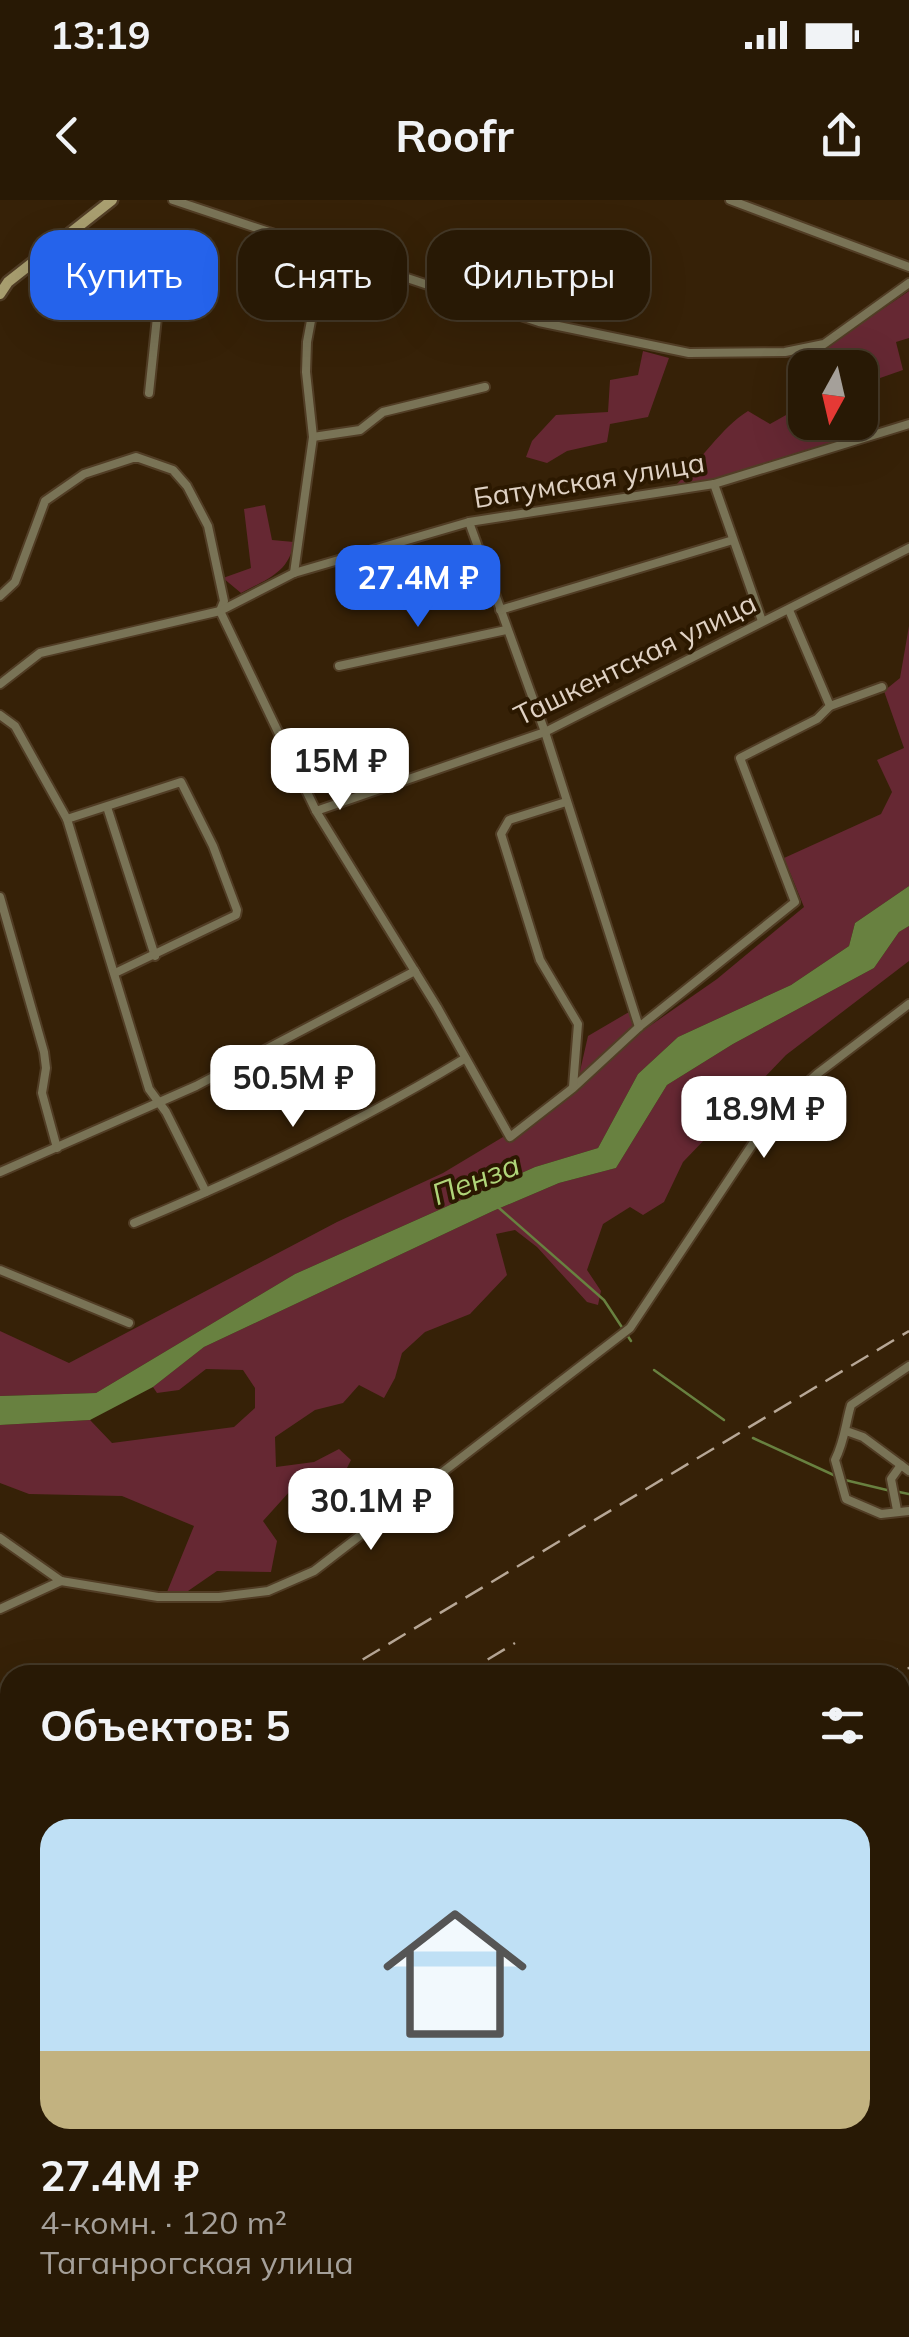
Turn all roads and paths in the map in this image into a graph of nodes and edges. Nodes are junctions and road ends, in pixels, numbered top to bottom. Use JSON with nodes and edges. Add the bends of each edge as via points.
{"nodes":[{"id":1,"x":112,"y":200,"type":"edge"},
{"id":2,"x":173,"y":200,"type":"edge"},
{"id":3,"x":730,"y":200,"type":"edge"},
{"id":4,"x":76,"y":228,"type":"junction"},
{"id":5,"x":262,"y":230,"type":"edge"},
{"id":6,"x":909,"y":268,"type":"edge"},
{"id":7,"x":407,"y":278,"type":"edge"},
{"id":8,"x":909,"y":283,"type":"edge"},
{"id":9,"x":0,"y":294,"type":"edge"},
{"id":10,"x":311,"y":320,"type":"edge"},
{"id":11,"x":485,"y":387,"type":"dead end"},
{"id":12,"x":149,"y":393,"type":"dead end"},
{"id":13,"x":909,"y":424,"type":"edge"},
{"id":14,"x":313,"y":437,"type":"junction"},
{"id":15,"x":714,"y":484,"type":"junction"},
{"id":16,"x":469,"y":522,"type":"junction"},
{"id":17,"x":733,"y":540,"type":"junction"},
{"id":18,"x":909,"y":548,"type":"edge"},
{"id":19,"x":294,"y":572,"type":"junction"},
{"id":20,"x":0,"y":596,"type":"edge"},
{"id":21,"x":500,"y":610,"type":"junction"},
{"id":22,"x":789,"y":610,"type":"junction"},
{"id":23,"x":220,"y":612,"type":"junction"},
{"id":24,"x":762,"y":622,"type":"junction"},
{"id":25,"x":506,"y":630,"type":"junction"},
{"id":26,"x":338,"y":666,"type":"dead end"},
{"id":27,"x":0,"y":684,"type":"edge"},
{"id":28,"x":882,"y":687,"type":"dead end"},
{"id":29,"x":830,"y":706,"type":"junction"},
{"id":30,"x":0,"y":715,"type":"edge"},
{"id":31,"x":544,"y":732,"type":"junction"},
{"id":32,"x":566,"y":802,"type":"junction"},
{"id":33,"x":106,"y":807,"type":"junction"},
{"id":34,"x":316,"y":811,"type":"junction"},
{"id":35,"x":67,"y":819,"type":"junction"},
{"id":36,"x":0,"y":897,"type":"edge"},
{"id":37,"x":155,"y":956,"type":"junction"},
{"id":38,"x":415,"y":971,"type":"junction"},
{"id":39,"x":115,"y":974,"type":"junction"},
{"id":40,"x":909,"y":1004,"type":"edge"},
{"id":41,"x":639,"y":1027,"type":"junction"},
{"id":42,"x":464,"y":1059,"type":"junction"},
{"id":43,"x":573,"y":1088,"type":"junction"},
{"id":44,"x":157,"y":1103,"type":"junction"},
{"id":45,"x":57,"y":1148,"type":"junction"},
{"id":46,"x":0,"y":1172,"type":"edge"},
{"id":47,"x":206,"y":1192,"type":"junction"},
{"id":48,"x":134,"y":1223,"type":"dead end"},
{"id":49,"x":0,"y":1270,"type":"edge"},
{"id":50,"x":129,"y":1324,"type":"dead end"},
{"id":51,"x":909,"y":1366,"type":"edge"},
{"id":52,"x":848,"y":1432,"type":"junction"},
{"id":53,"x":905,"y":1468,"type":"edge"},
{"id":54,"x":897,"y":1510,"type":"junction"},
{"id":55,"x":909,"y":1511,"type":"edge"},
{"id":56,"x":0,"y":1538,"type":"edge"},
{"id":57,"x":61,"y":1581,"type":"junction"},
{"id":58,"x":0,"y":1609,"type":"edge"}],
"edges":[{"from":1,"to":4,"type":"street"},
{"from":2,"to":5,"type":"street"},
{"from":3,"to":6,"type":"street"},
{"from":4,"to":9,"type":"street"},
{"from":4,"to":12,"type":"street","via":[[156,317]]},
{"from":7,"to":8,"type":"street","via":[[539,322],[725,354],[824,344]]},
{"from":10,"to":14,"type":"street"},
{"from":11,"to":14,"type":"street","via":[[383,412],[360,430]]},
{"from":13,"to":15,"type":"street","name":"Батумская улица"},
{"from":14,"to":19,"type":"street"},
{"from":15,"to":16,"type":"street","name":"Батумская улица"},
{"from":15,"to":17,"type":"street"},
{"from":16,"to":19,"type":"street","name":"Батумская улица"},
{"from":16,"to":21,"type":"street"},
{"from":17,"to":21,"type":"street"},
{"from":17,"to":24,"type":"street"},
{"from":18,"to":22,"type":"street","name":"Ташкентская улица"},
{"from":19,"to":23,"type":"street","name":"Батумская улица"},
{"from":20,"to":23,"type":"street","via":[[15,582],[45,501],[84,474],[136,457],[173,470],[187,486],[208,526],[224,601]]},
{"from":21,"to":25,"type":"street"},
{"from":22,"to":24,"type":"street","name":"Ташкентская улица"},
{"from":22,"to":29,"type":"street"},
{"from":23,"to":27,"type":"street","name":"Батумская улица","via":[[40,653]]},
{"from":23,"to":34,"type":"street"},
{"from":24,"to":31,"type":"street","name":"Ташкентская улица"},
{"from":25,"to":26,"type":"street"},
{"from":25,"to":31,"type":"street"},
{"from":28,"to":29,"type":"street"},
{"from":29,"to":41,"type":"street","via":[[816,720],[740,758],[794,902]]},
{"from":30,"to":35,"type":"street","via":[[15,726]]},
{"from":31,"to":32,"type":"street"},
{"from":31,"to":34,"type":"street","name":"Ташкентская улица"},
{"from":32,"to":41,"type":"street"},
{"from":32,"to":43,"type":"street","via":[[508,820],[501,834],[540,960],[578,1024]]},
{"from":33,"to":35,"type":"street"},
{"from":33,"to":37,"type":"street"},
{"from":33,"to":37,"type":"street","via":[[181,782],[237,910]]},
{"from":34,"to":38,"type":"street"},
{"from":35,"to":39,"type":"street"},
{"from":36,"to":45,"type":"street","via":[[44,1052],[42,1093]]},
{"from":37,"to":39,"type":"street"},
{"from":38,"to":42,"type":"street"},
{"from":38,"to":44,"type":"street"},
{"from":39,"to":44,"type":"street"},
{"from":40,"to":57,"type":"street","via":[[772,1115],[630,1328],[362,1537],[268,1591],[158,1596]]},
{"from":41,"to":43,"type":"street"},
{"from":42,"to":43,"type":"street","via":[[510,1137]]},
{"from":42,"to":47,"type":"street","via":[[404,1096]]},
{"from":44,"to":45,"type":"street"},
{"from":44,"to":47,"type":"street"},
{"from":45,"to":46,"type":"street"},
{"from":47,"to":48,"type":"street"},
{"from":49,"to":50,"type":"street"},
{"from":51,"to":52,"type":"street","via":[[851,1405]]},
{"from":52,"to":53,"type":"street"},
{"from":52,"to":54,"type":"street","via":[[835,1460],[846,1499],[881,1514]]},
{"from":53,"to":54,"type":"street","via":[[890,1479]]},
{"from":54,"to":55,"type":"street"},
{"from":56,"to":57,"type":"street"},
{"from":57,"to":58,"type":"street"}]}
